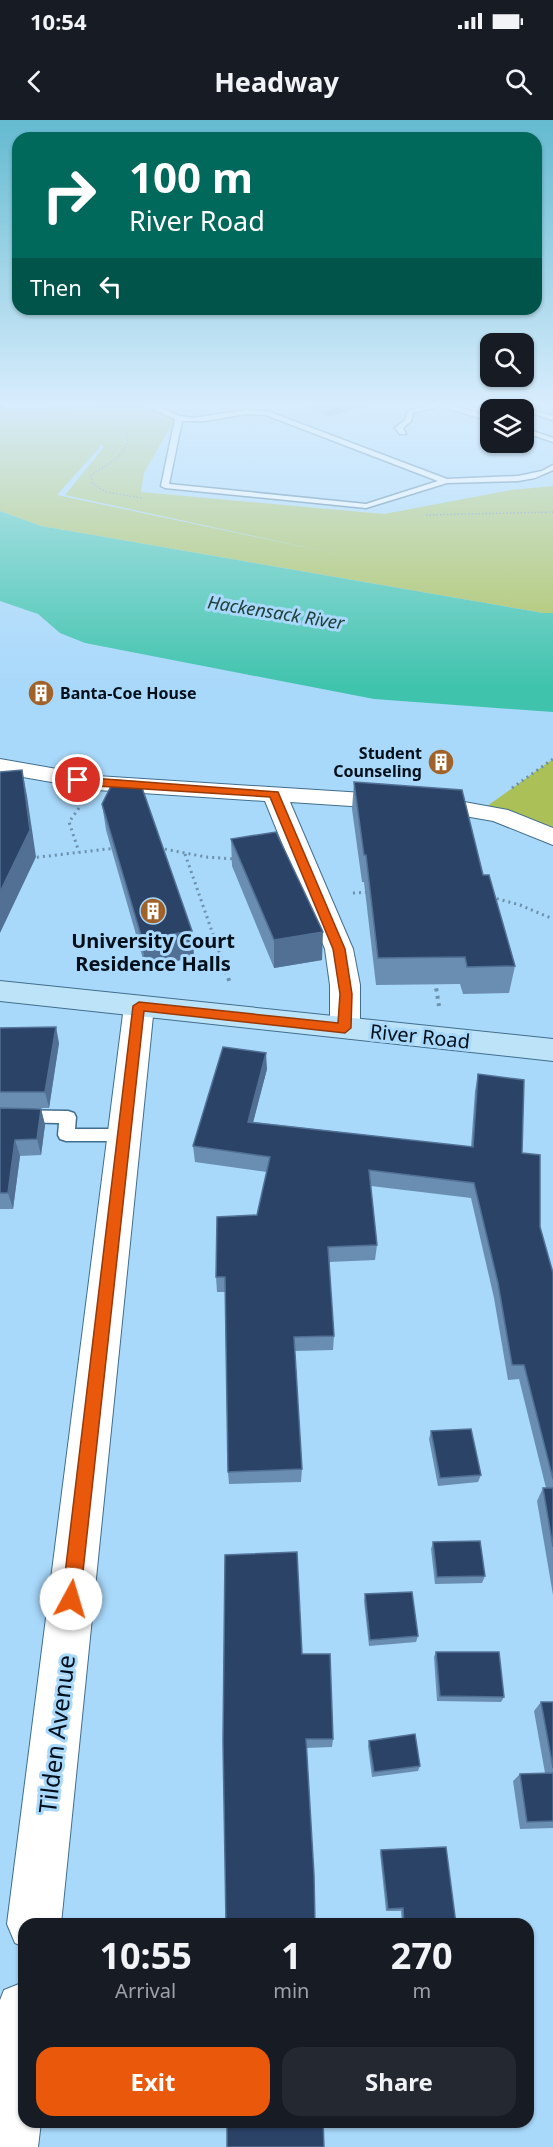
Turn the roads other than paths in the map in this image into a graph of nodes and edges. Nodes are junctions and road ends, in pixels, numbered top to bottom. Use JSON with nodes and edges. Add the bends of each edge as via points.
{"nodes":[{"id":1,"x":292,"y":499,"type":"edge"},
{"id":2,"x":390,"y":499,"type":"edge"},
{"id":3,"x":0,"y":766,"type":"edge"},
{"id":4,"x":274,"y":794,"type":"junction"},
{"id":5,"x":553,"y":837,"type":"edge"},
{"id":6,"x":0,"y":991,"type":"edge"},
{"id":7,"x":139,"y":1006,"type":"junction"},
{"id":8,"x":345,"y":1028,"type":"junction"},
{"id":9,"x":553,"y":1050,"type":"edge"},
{"id":10,"x":0,"y":1116,"type":"edge"},
{"id":11,"x":124,"y":1135,"type":"junction"},
{"id":12,"x":35,"y":1918,"type":"edge"},
{"id":13,"x":18,"y":2061,"type":"edge"},
{"id":14,"x":8,"y":2147,"type":"edge"}],
"edges":[{"from":1,"to":2,"type":"lane","via":[[366,506]]},
{"from":3,"to":4,"type":"street","via":[[97,783]]},
{"from":4,"to":5,"type":"street","via":[[442,805],[499,815]]},
{"from":4,"to":8,"type":"street","via":[[339,949],[345,985]]},
{"from":6,"to":7,"type":"main road","name":"River Road"},
{"from":7,"to":8,"type":"main road","name":"River Road"},
{"from":7,"to":11,"type":"street","name":"Tilden Avenue"},
{"from":8,"to":9,"type":"main road","name":"River Road"},
{"from":10,"to":11,"type":"lane","via":[[68,1117],[66,1135]]},
{"from":11,"to":12,"type":"street","name":"Tilden Avenue"},
{"from":13,"to":14,"type":"street"}]}
